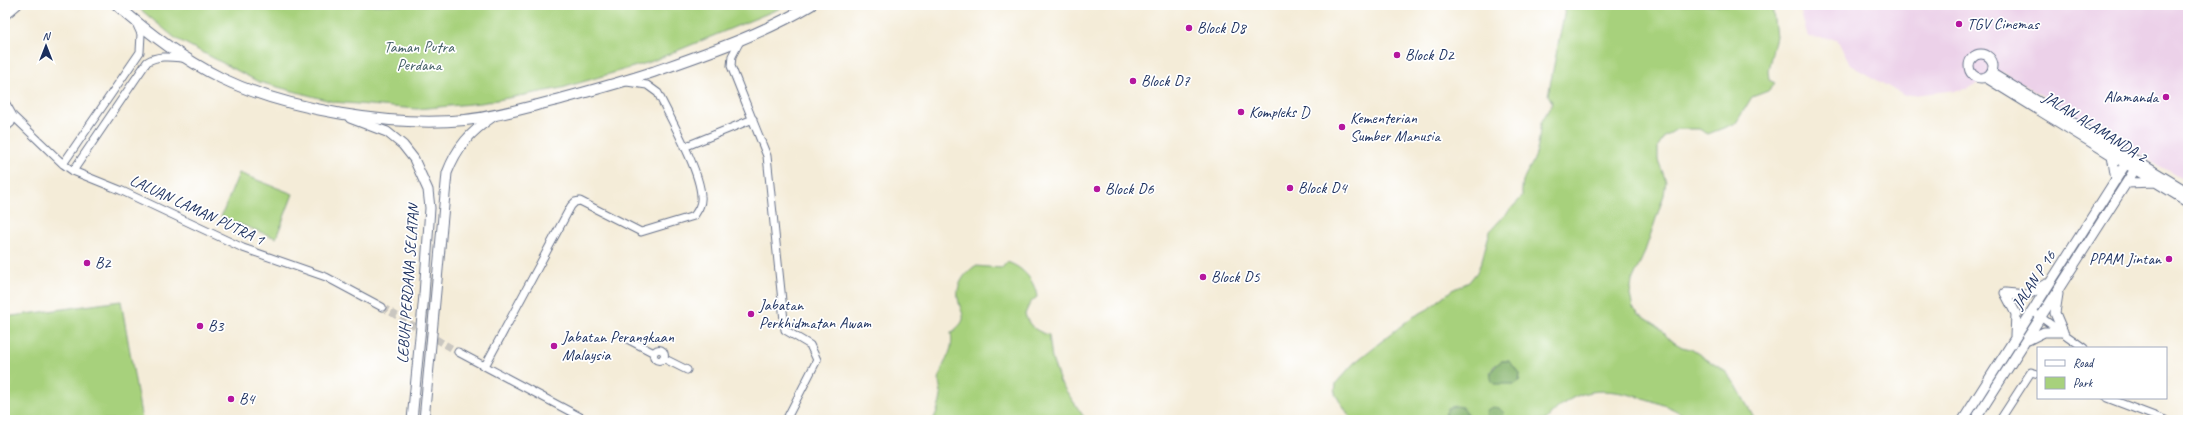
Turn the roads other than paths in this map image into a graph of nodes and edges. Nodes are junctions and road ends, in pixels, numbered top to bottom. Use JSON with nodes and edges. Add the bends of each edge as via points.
{"nodes":[{"id":1,"x":18,"y":5,"type":"edge"},
{"id":2,"x":117,"y":5,"type":"edge"},
{"id":3,"x":811,"y":5,"type":"edge"},
{"id":4,"x":5,"y":16,"type":"edge"},
{"id":5,"x":135,"y":21,"type":"junction"},
{"id":6,"x":740,"y":41,"type":"junction"},
{"id":7,"x":186,"y":58,"type":"junction"},
{"id":8,"x":624,"y":81,"type":"junction"},
{"id":9,"x":5,"y":102,"type":"edge"},
{"id":10,"x":328,"y":111,"type":"junction"},
{"id":11,"x":13,"y":116,"type":"junction"},
{"id":12,"x":494,"y":116,"type":"junction"},
{"id":13,"x":753,"y":120,"type":"junction"},
{"id":14,"x":5,"y":128,"type":"edge"},
{"id":15,"x":684,"y":147,"type":"junction"},
{"id":16,"x":2112,"y":155,"type":"junction"},
{"id":17,"x":2128,"y":160,"type":"junction"},
{"id":18,"x":63,"y":164,"type":"junction"},
{"id":19,"x":2137,"y":166,"type":"junction"},
{"id":20,"x":73,"y":170,"type":"junction"},
{"id":21,"x":2116,"y":180,"type":"junction"},
{"id":22,"x":2155,"y":182,"type":"junction"},
{"id":23,"x":2127,"y":183,"type":"junction"},
{"id":24,"x":2186,"y":190,"type":"edge"},
{"id":25,"x":2188,"y":202,"type":"edge"},
{"id":26,"x":2051,"y":279,"type":"junction"},
{"id":27,"x":2058,"y":291,"type":"junction"},
{"id":28,"x":382,"y":307,"type":"tunnel mouth"},
{"id":29,"x":2032,"y":311,"type":"junction"},
{"id":30,"x":2042,"y":318,"type":"junction"},
{"id":31,"x":2063,"y":332,"type":"junction"},
{"id":32,"x":2015,"y":337,"type":"junction"},
{"id":33,"x":629,"y":340,"type":"dead end"},
{"id":34,"x":2028,"y":340,"type":"junction"},
{"id":35,"x":2083,"y":347,"type":"edge"},
{"id":36,"x":458,"y":352,"type":"tunnel mouth"},
{"id":37,"x":485,"y":366,"type":"junction"},
{"id":38,"x":687,"y":370,"type":"dead end"},
{"id":39,"x":2037,"y":374,"type":"edge"},
{"id":40,"x":2112,"y":399,"type":"edge"},
{"id":41,"x":412,"y":420,"type":"edge"},
{"id":42,"x":424,"y":420,"type":"edge"},
{"id":43,"x":586,"y":420,"type":"edge"},
{"id":44,"x":786,"y":420,"type":"edge"},
{"id":45,"x":1963,"y":420,"type":"edge"},
{"id":46,"x":1975,"y":420,"type":"edge"},
{"id":47,"x":2000,"y":420,"type":"edge"},
{"id":48,"x":2165,"y":420,"type":"edge"}],
"edges":[{"from":1,"to":4,"type":"street"},
{"from":2,"to":5,"type":"main road"},
{"from":3,"to":6,"type":"main road"},
{"from":5,"to":7,"type":"main road"},
{"from":5,"to":18,"type":"street","via":[[141,34],[140,52]]},
{"from":6,"to":8,"type":"main road"},
{"from":6,"to":13,"type":"street","via":[[732,56],[731,66]]},
{"from":7,"to":10,"type":"main road","via":[[221,78],[261,94]]},
{"from":7,"to":20,"type":"street","via":[[168,56],[147,62]]},
{"from":8,"to":12,"type":"main road"},
{"from":8,"to":15,"type":"street","via":[[647,85],[658,92]]},
{"from":9,"to":11,"type":"street","name":"LALUAN LAMAN PUTRA 1"},
{"from":10,"to":12,"type":"main road","via":[[428,122]]},
{"from":10,"to":41,"type":"street","name":"LEBUH PERDANA SELATAN","via":[[387,132],[396,138],[414,159],[428,190],[430,208],[424,295]]},
{"from":11,"to":14,"type":"street","via":[[11,123]]},
{"from":11,"to":18,"type":"street","name":"LALUAN LAMAN PUTRA 1"},
{"from":12,"to":42,"type":"street","name":"LEBUH PERDANA SELATAN","via":[[473,132],[458,149],[447,174]]},
{"from":13,"to":15,"type":"street"},
{"from":13,"to":44,"type":"street","via":[[767,156],[786,330],[810,345],[818,360]]},
{"from":15,"to":37,"type":"street","via":[[693,165],[701,195],[700,207],[694,216],[641,232],[580,201],[575,202],[570,206]]},
{"from":16,"to":17,"type":"street","name":"JALAN ALAMANDA 2"},
{"from":16,"to":17,"type":"street","name":"JALAN ALAMANDA 2","via":[[1988,75]]},
{"from":16,"to":21,"type":"street"},
{"from":17,"to":19,"type":"street","name":"JALAN ALAMANDA 2"},
{"from":17,"to":21,"type":"street","name":"JALAN P 16"},
{"from":18,"to":20,"type":"street","name":"LALUAN LAMAN PUTRA 1"},
{"from":19,"to":22,"type":"street","name":"JALAN ALAMANDA 2"},
{"from":19,"to":23,"type":"street","name":"JALAN P 16"},
{"from":19,"to":24,"type":"street","name":"JALAN ALAMANDA 2"},
{"from":20,"to":28,"type":"street","name":"LALUAN LAMAN PUTRA 1","via":[[243,248],[326,277]]},
{"from":21,"to":26,"type":"street","name":"JALAN P 16"},
{"from":22,"to":23,"type":"street"},
{"from":22,"to":25,"type":"street","name":"JALAN ALAMANDA 2"},
{"from":23,"to":27,"type":"street","name":"JALAN P 16"},
{"from":26,"to":29,"type":"street","name":"JALAN P 16"},
{"from":26,"to":32,"type":"street","via":[[2040,289],[2027,295],[2005,293],[2016,314]]},
{"from":27,"to":30,"type":"street","name":"JALAN P 16"},
{"from":27,"to":31,"type":"street","via":[[2055,313]]},
{"from":29,"to":30,"type":"street"},
{"from":29,"to":32,"type":"street","name":"JALAN P 16"},
{"from":30,"to":31,"type":"street"},
{"from":30,"to":34,"type":"street","name":"JALAN P 16"},
{"from":31,"to":34,"type":"street","via":[[2044,332]]},
{"from":31,"to":35,"type":"street"},
{"from":32,"to":45,"type":"street","name":"JALAN P 16"},
{"from":33,"to":38,"type":"street","via":[[654,353],[661,350],[664,353],[663,358]]},
{"from":34,"to":46,"type":"street","name":"JALAN P 16"},
{"from":36,"to":37,"type":"street"},
{"from":37,"to":43,"type":"street"},
{"from":39,"to":47,"type":"street","via":[[2031,372]]},
{"from":40,"to":48,"type":"street"}]}
